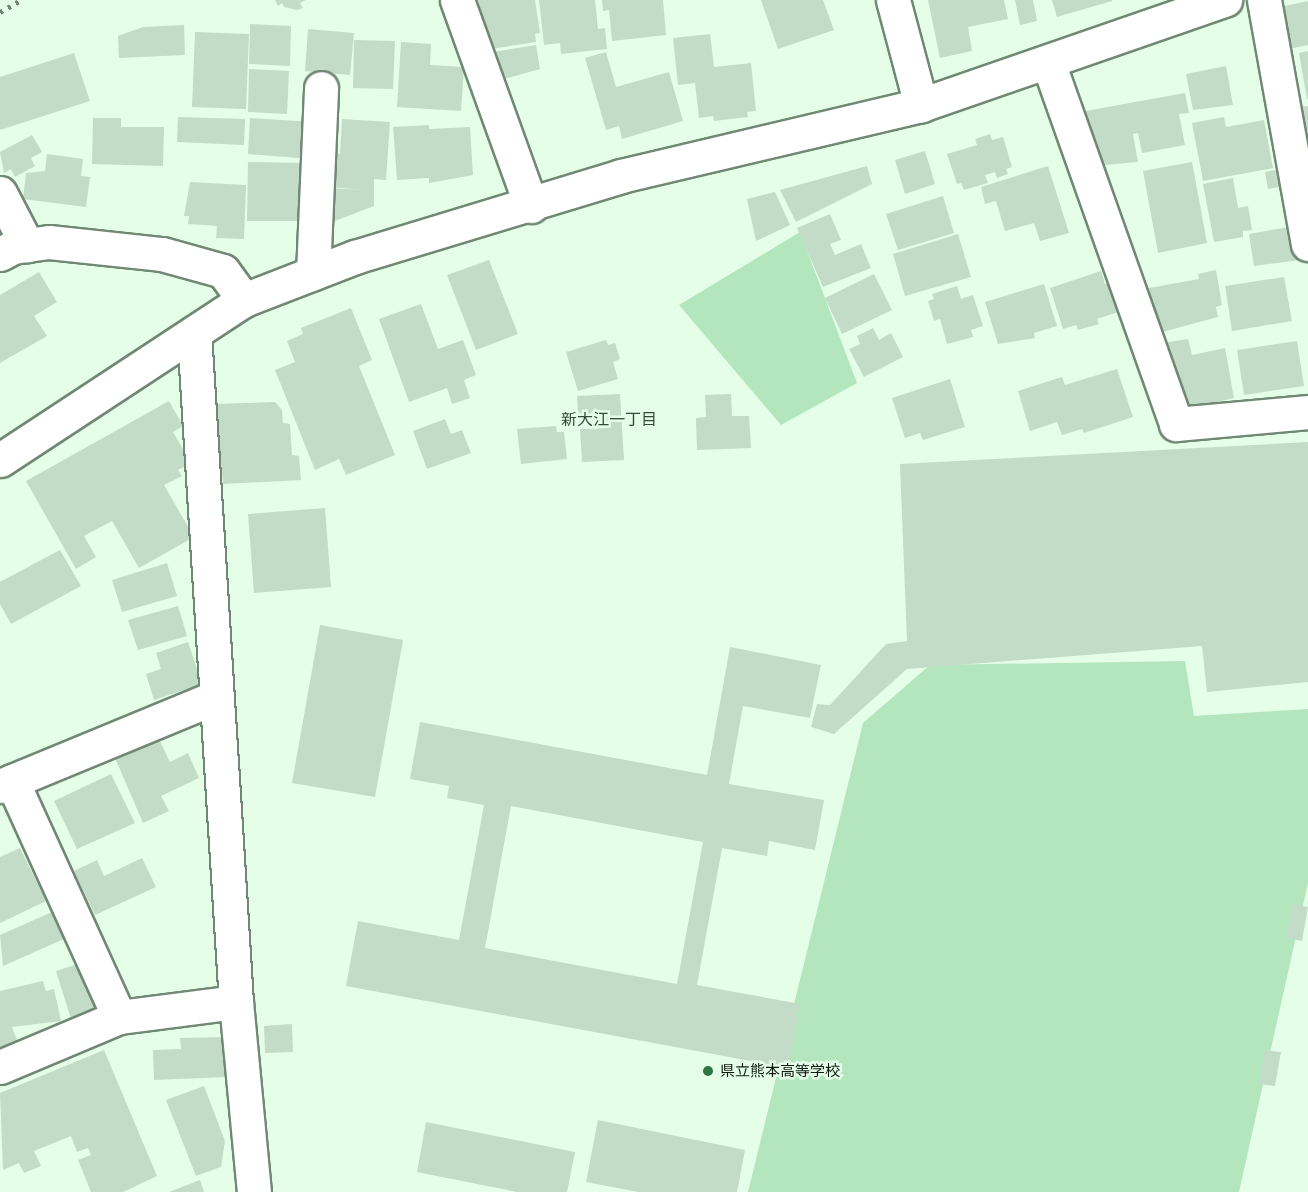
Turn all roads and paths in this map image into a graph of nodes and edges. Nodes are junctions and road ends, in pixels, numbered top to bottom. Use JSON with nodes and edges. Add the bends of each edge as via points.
{"nodes":[{"id":1,"x":457,"y":0,"type":"edge"},
{"id":2,"x":893,"y":0,"type":"edge"},
{"id":3,"x":1225,"y":0,"type":"edge"},
{"id":4,"x":1264,"y":0,"type":"edge"},
{"id":5,"x":1048,"y":62,"type":"junction"},
{"id":6,"x":321,"y":88,"type":"dead end"},
{"id":7,"x":921,"y":105,"type":"junction"},
{"id":8,"x":0,"y":193,"type":"edge"},
{"id":9,"x":531,"y":206,"type":"junction"},
{"id":10,"x":1308,"y":244,"type":"edge"},
{"id":11,"x":14,"y":250,"type":"edge"},
{"id":12,"x":313,"y":273,"type":"junction"},
{"id":13,"x":244,"y":300,"type":"junction"},
{"id":14,"x":194,"y":333,"type":"junction"},
{"id":15,"x":1308,"y":412,"type":"edge"},
{"id":16,"x":0,"y":460,"type":"edge"},
{"id":17,"x":216,"y":697,"type":"junction"},
{"id":18,"x":6,"y":783,"type":"edge"},
{"id":19,"x":236,"y":1002,"type":"junction"},
{"id":20,"x":119,"y":1017,"type":"junction"},
{"id":21,"x":0,"y":1067,"type":"edge"},
{"id":22,"x":254,"y":1192,"type":"edge"}],
"edges":[{"from":1,"to":9,"type":"street"},
{"from":2,"to":7,"type":"street"},
{"from":3,"to":5,"type":"street"},
{"from":4,"to":10,"type":"street"},
{"from":5,"to":7,"type":"street"},
{"from":5,"to":15,"type":"street","via":[[1176,424]]},
{"from":6,"to":12,"type":"street"},
{"from":7,"to":9,"type":"street","via":[[621,176]]},
{"from":8,"to":11,"type":"street"},
{"from":9,"to":12,"type":"street"},
{"from":11,"to":13,"type":"street","via":[[49,242],[120,247],[200,262],[223,271]]},
{"from":12,"to":13,"type":"street"},
{"from":13,"to":14,"type":"street"},
{"from":14,"to":16,"type":"street"},
{"from":14,"to":17,"type":"street"},
{"from":17,"to":18,"type":"street"},
{"from":17,"to":19,"type":"street"},
{"from":18,"to":20,"type":"street"},
{"from":19,"to":20,"type":"street"},
{"from":19,"to":22,"type":"street"},
{"from":20,"to":21,"type":"street"}]}
